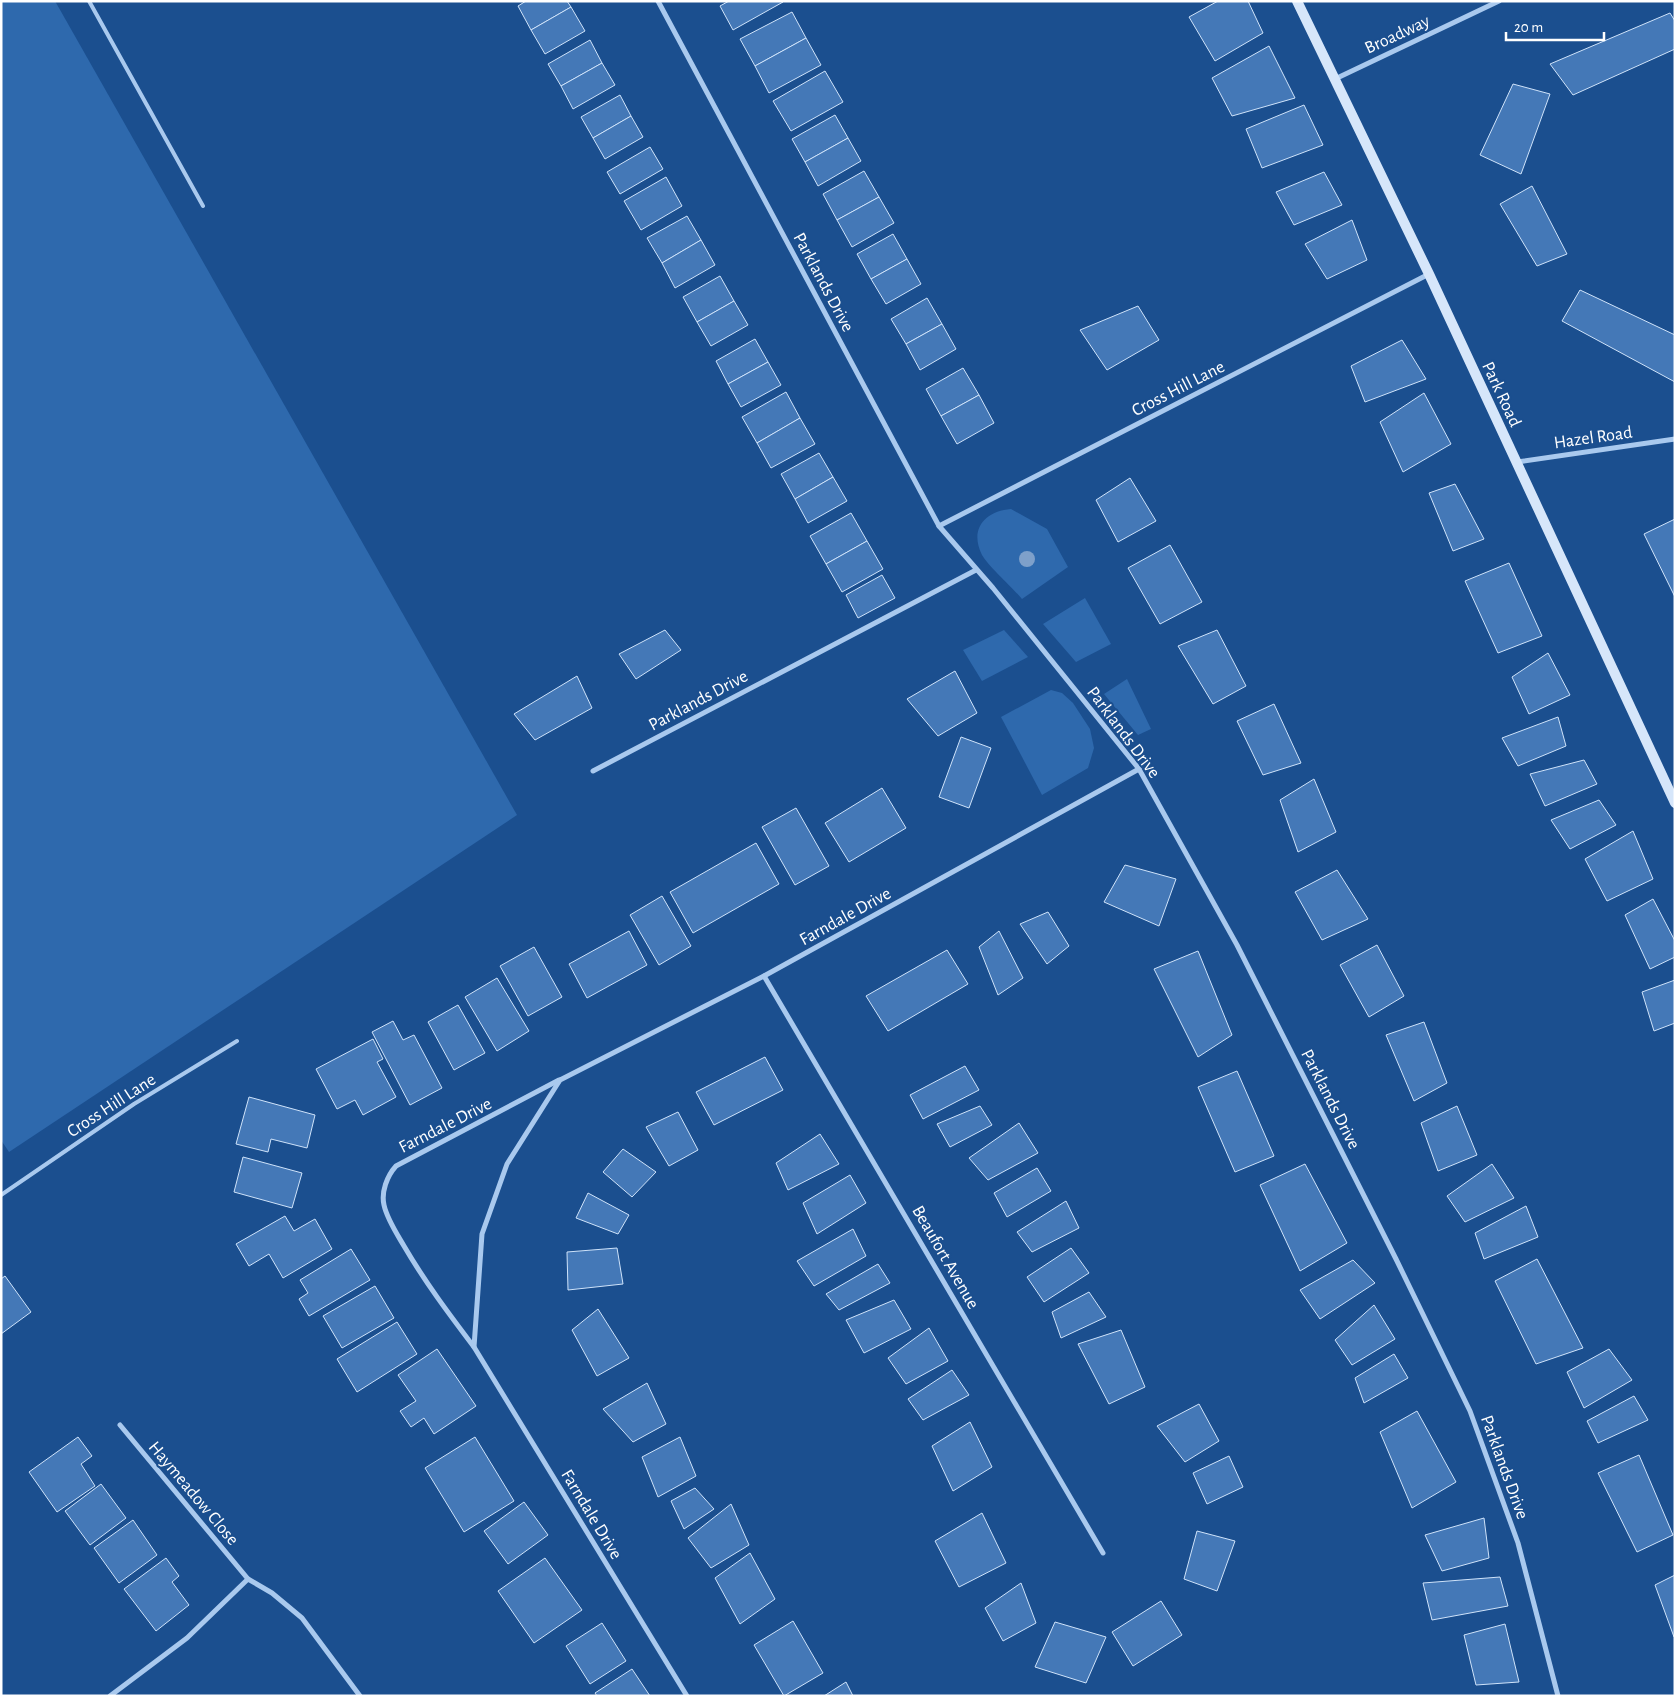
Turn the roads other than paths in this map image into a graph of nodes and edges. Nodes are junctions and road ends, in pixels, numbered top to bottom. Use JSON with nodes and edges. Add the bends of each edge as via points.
{"nodes":[{"id":1,"x":89,"y":1,"type":"edge"},
{"id":2,"x":658,"y":1,"type":"edge"},
{"id":3,"x":1297,"y":1,"type":"edge"},
{"id":4,"x":1499,"y":1,"type":"edge"},
{"id":5,"x":1334,"y":79,"type":"junction"},
{"id":6,"x":203,"y":206,"type":"dead end"},
{"id":7,"x":1429,"y":274,"type":"junction"},
{"id":8,"x":1675,"y":439,"type":"edge"},
{"id":9,"x":1516,"y":462,"type":"junction"},
{"id":10,"x":939,"y":526,"type":"junction"},
{"id":11,"x":976,"y":570,"type":"junction"},
{"id":12,"x":1139,"y":769,"type":"junction"},
{"id":13,"x":592,"y":771,"type":"dead end"},
{"id":14,"x":1675,"y":803,"type":"edge"},
{"id":15,"x":764,"y":976,"type":"junction"},
{"id":16,"x":238,"y":1041,"type":"dead end"},
{"id":17,"x":560,"y":1080,"type":"junction"},
{"id":18,"x":1,"y":1195,"type":"edge"},
{"id":19,"x":474,"y":1347,"type":"junction"},
{"id":20,"x":120,"y":1425,"type":"dead end"},
{"id":21,"x":1103,"y":1553,"type":"dead end"},
{"id":22,"x":248,"y":1579,"type":"junction"},
{"id":23,"x":110,"y":1696,"type":"edge"},
{"id":24,"x":360,"y":1696,"type":"edge"},
{"id":25,"x":687,"y":1696,"type":"edge"},
{"id":26,"x":1558,"y":1696,"type":"edge"}],
"edges":[{"from":1,"to":6,"type":"lane"},
{"from":2,"to":10,"type":"street","name":"Parklands Drive"},
{"from":3,"to":5,"type":"street","name":"Park Road"},
{"from":4,"to":5,"type":"street","name":"Broadway"},
{"from":5,"to":7,"type":"street","name":"Park Road"},
{"from":7,"to":9,"type":"street","name":"Park Road"},
{"from":7,"to":10,"type":"street","name":"Cross Hill Lane"},
{"from":8,"to":9,"type":"street","name":"Hazel Road"},
{"from":9,"to":14,"type":"street","name":"Park Road"},
{"from":10,"to":11,"type":"street","name":"Parklands Drive"},
{"from":11,"to":12,"type":"street","name":"Parklands Drive"},
{"from":11,"to":13,"type":"street","name":"Parklands Drive"},
{"from":12,"to":15,"type":"street","name":"Farndale Drive"},
{"from":12,"to":26,"type":"street","name":"Parklands Drive","via":[[1294,1056],[1470,1411],[1518,1543]]},
{"from":15,"to":17,"type":"street","name":"Farndale Drive"},
{"from":15,"to":21,"type":"street","name":"Beaufort Avenue"},
{"from":16,"to":18,"type":"lane","name":"Cross Hill Lane","via":[[134,1104]]},
{"from":17,"to":19,"type":"street","via":[[507,1164],[482,1234]]},
{"from":17,"to":19,"type":"street","name":"Farndale Drive","via":[[396,1166],[390,1172],[384,1190],[384,1204],[393,1228],[426,1282]]},
{"from":19,"to":25,"type":"street","name":"Farndale Drive"},
{"from":20,"to":22,"type":"street","name":"Haymeadow Close"},
{"from":22,"to":23,"type":"street","via":[[187,1638]]},
{"from":22,"to":24,"type":"street","name":"Haymeadow Close","via":[[272,1593],[302,1618]]}]}
